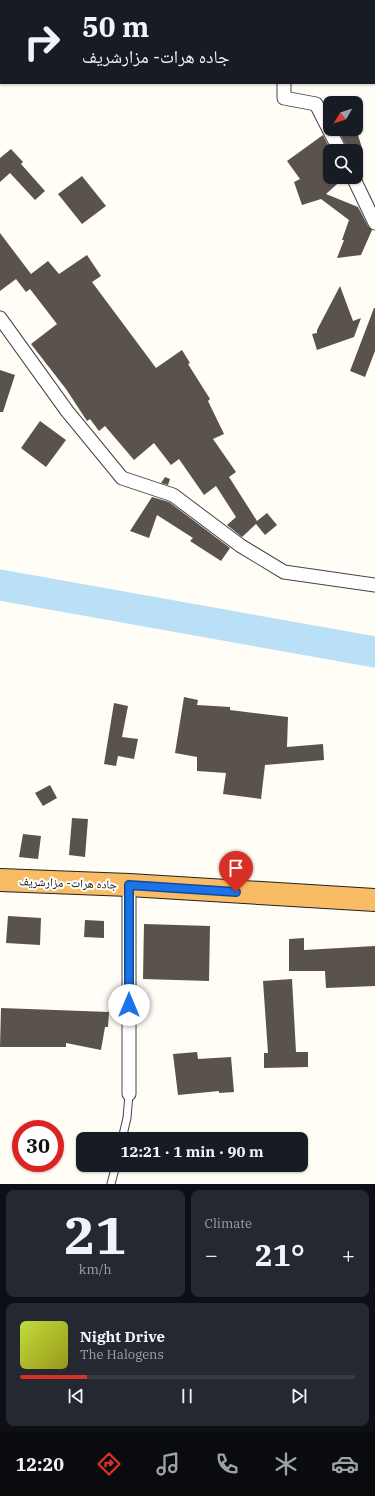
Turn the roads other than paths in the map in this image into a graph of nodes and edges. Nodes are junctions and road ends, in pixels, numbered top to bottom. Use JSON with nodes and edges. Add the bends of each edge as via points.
{"nodes":[{"id":1,"x":284,"y":84,"type":"edge"},
{"id":2,"x":336,"y":144,"type":"edge"},
{"id":3,"x":356,"y":184,"type":"edge"},
{"id":4,"x":375,"y":223,"type":"edge"},
{"id":5,"x":0,"y":318,"type":"edge"},
{"id":6,"x":375,"y":585,"type":"edge"},
{"id":7,"x":0,"y":880,"type":"edge"},
{"id":8,"x":129,"y":885,"type":"junction"},
{"id":9,"x":375,"y":900,"type":"edge"},
{"id":10,"x":129,"y":1094,"type":"joint"},
{"id":11,"x":124,"y":1132,"type":"edge"},
{"id":12,"x":114,"y":1172,"type":"edge"},
{"id":13,"x":111,"y":1184,"type":"edge"}],
"edges":[{"from":1,"to":2,"type":"street","via":[[284,98],[316,104]]},
{"from":3,"to":4,"type":"street"},
{"from":5,"to":6,"type":"street","via":[[68,411],[122,478],[173,495],[241,546],[284,572]]},
{"from":7,"to":8,"type":"highway","name":"جاده هرات- مزارشریف"},
{"from":8,"to":9,"type":"highway","name":"جاده هرات- مزارشریف"},
{"from":8,"to":10,"type":"street"},
{"from":10,"to":11,"type":"lane"},
{"from":12,"to":13,"type":"lane"}]}
